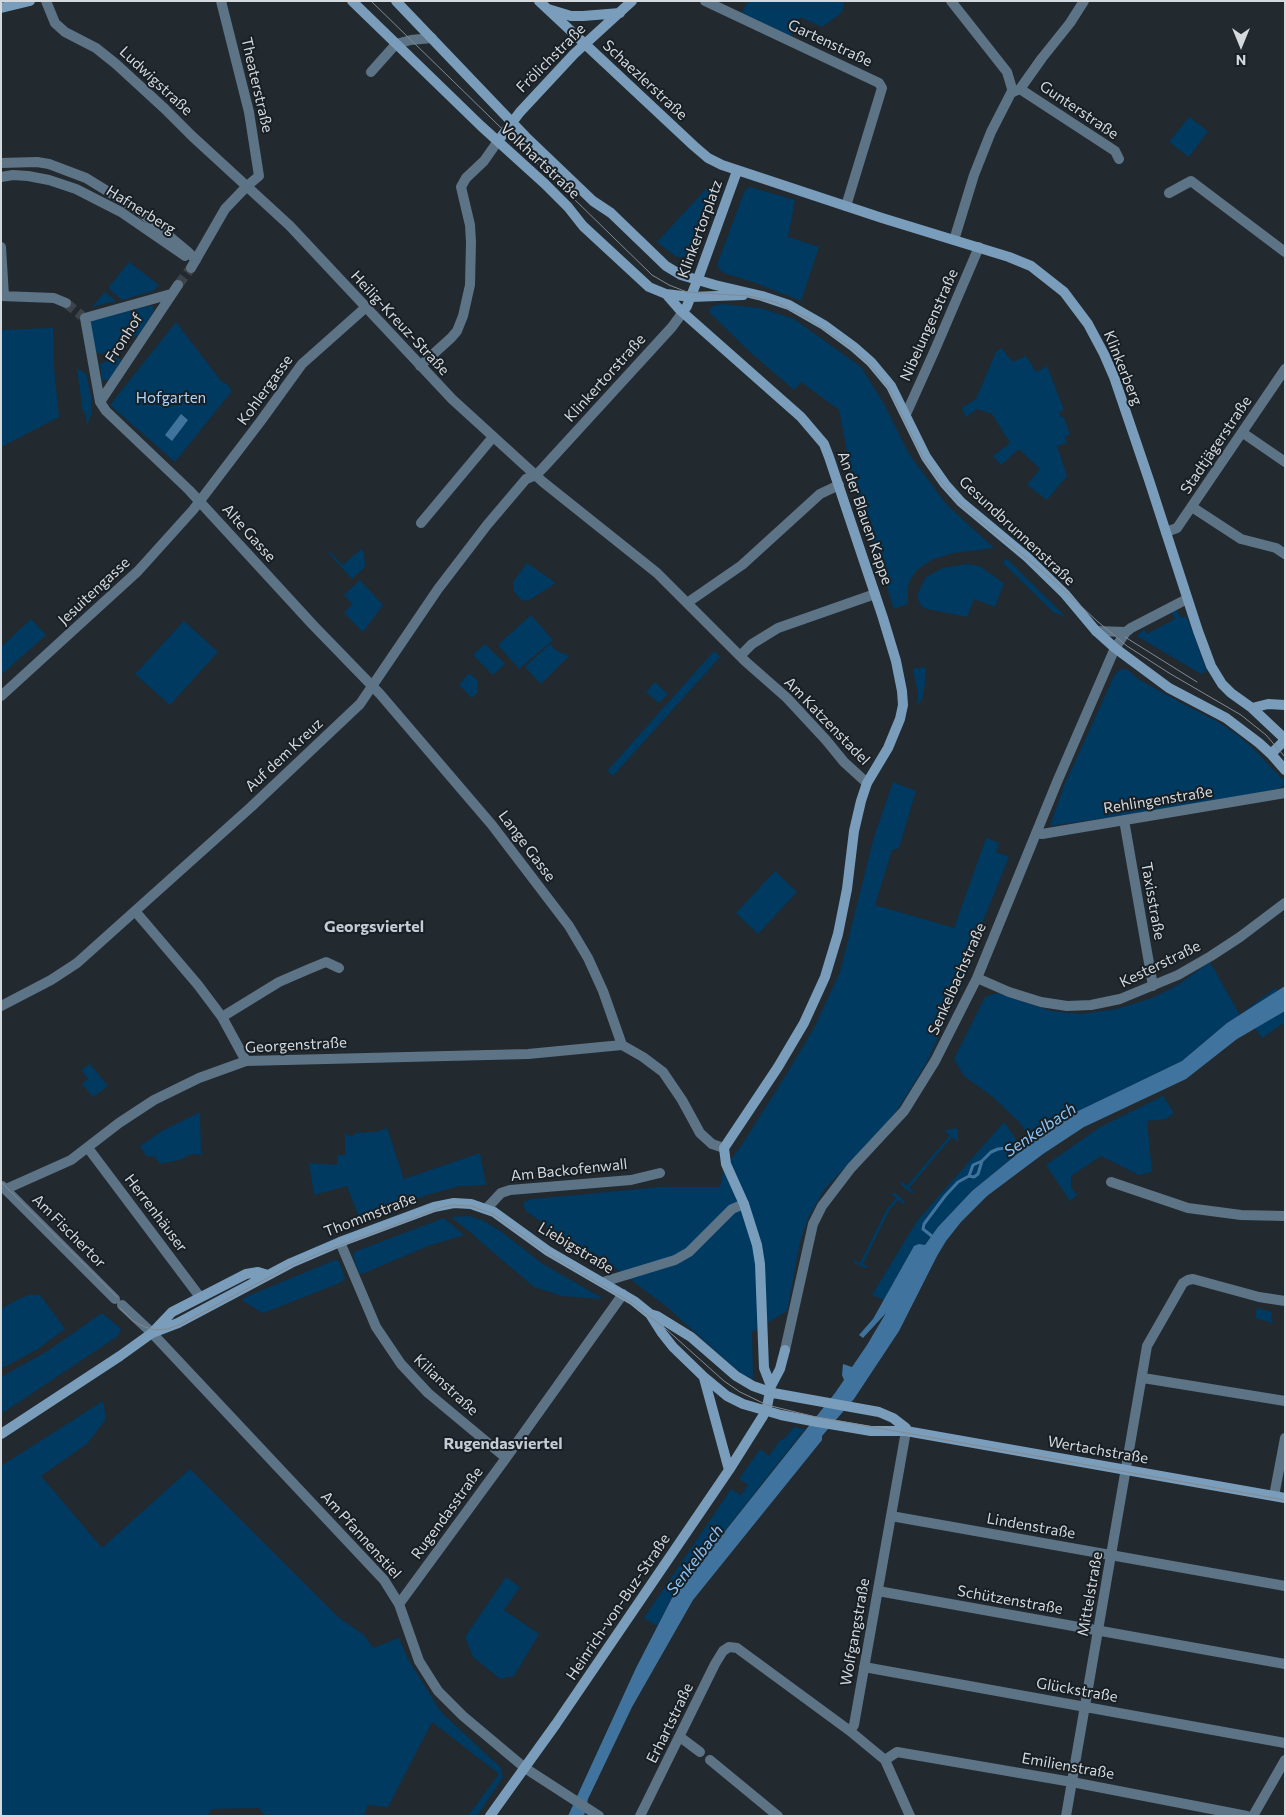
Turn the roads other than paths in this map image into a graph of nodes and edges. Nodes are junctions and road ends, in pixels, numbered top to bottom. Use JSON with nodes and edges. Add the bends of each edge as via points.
{"nodes":[{"id":1,"x":30,"y":1,"type":"edge"},
{"id":2,"x":46,"y":1,"type":"edge"},
{"id":3,"x":221,"y":1,"type":"edge"},
{"id":4,"x":352,"y":1,"type":"edge"},
{"id":5,"x":396,"y":1,"type":"edge"},
{"id":6,"x":539,"y":1,"type":"edge"},
{"id":7,"x":632,"y":1,"type":"edge"},
{"id":8,"x":704,"y":1,"type":"edge"},
{"id":9,"x":951,"y":1,"type":"edge"},
{"id":10,"x":1084,"y":1,"type":"edge"},
{"id":11,"x":1,"y":8,"type":"edge"},
{"id":12,"x":547,"y":9,"type":"junction"},
{"id":13,"x":620,"y":13,"type":"junction"},
{"id":14,"x":432,"y":38,"type":"junction"},
{"id":15,"x":396,"y":44,"type":"junction"},
{"id":16,"x":584,"y":45,"type":"junction"},
{"id":17,"x":371,"y":72,"type":"dead end"},
{"id":18,"x":1017,"y":91,"type":"junction"},
{"id":19,"x":512,"y":122,"type":"junction"},
{"id":20,"x":498,"y":141,"type":"junction"},
{"id":21,"x":1119,"y":159,"type":"dead end"},
{"id":22,"x":1,"y":163,"type":"edge"},
{"id":23,"x":738,"y":171,"type":"junction"},
{"id":24,"x":1,"y":177,"type":"edge"},
{"id":25,"x":247,"y":186,"type":"junction"},
{"id":26,"x":1169,"y":193,"type":"dead end"},
{"id":27,"x":846,"y":206,"type":"junction"},
{"id":28,"x":954,"y":240,"type":"junction"},
{"id":29,"x":1,"y":246,"type":"edge"},
{"id":30,"x":979,"y":247,"type":"junction"},
{"id":31,"x":1285,"y":252,"type":"edge"},
{"id":32,"x":193,"y":264,"type":"junction"},
{"id":33,"x":698,"y":280,"type":"junction"},
{"id":34,"x":178,"y":285,"type":"tunnel mouth"},
{"id":35,"x":171,"y":294,"type":"junction"},
{"id":36,"x":666,"y":294,"type":"junction"},
{"id":37,"x":754,"y":294,"type":"junction"},
{"id":38,"x":3,"y":296,"type":"edge"},
{"id":39,"x":691,"y":297,"type":"junction"},
{"id":40,"x":66,"y":303,"type":"tunnel mouth"},
{"id":41,"x":365,"y":308,"type":"junction"},
{"id":42,"x":683,"y":312,"type":"junction"},
{"id":43,"x":420,"y":366,"type":"junction"},
{"id":44,"x":1285,"y":369,"type":"edge"},
{"id":45,"x":100,"y":402,"type":"junction"},
{"id":46,"x":905,"y":413,"type":"junction"},
{"id":47,"x":1243,"y":433,"type":"junction"},
{"id":48,"x":493,"y":437,"type":"junction"},
{"id":49,"x":1285,"y":462,"type":"edge"},
{"id":50,"x":536,"y":475,"type":"junction"},
{"id":51,"x":838,"y":485,"type":"junction"},
{"id":52,"x":200,"y":501,"type":"junction"},
{"id":53,"x":1192,"y":507,"type":"junction"},
{"id":54,"x":421,"y":524,"type":"dead end"},
{"id":55,"x":1166,"y":532,"type":"junction"},
{"id":56,"x":1285,"y":554,"type":"edge"},
{"id":57,"x":875,"y":594,"type":"junction"},
{"id":58,"x":1187,"y":599,"type":"junction"},
{"id":59,"x":687,"y":603,"type":"junction"},
{"id":60,"x":1096,"y":631,"type":"junction"},
{"id":61,"x":1126,"y":632,"type":"junction"},
{"id":62,"x":1115,"y":648,"type":"junction"},
{"id":63,"x":740,"y":656,"type":"junction"},
{"id":64,"x":373,"y":687,"type":"junction"},
{"id":65,"x":1,"y":696,"type":"edge"},
{"id":66,"x":1285,"y":705,"type":"edge"},
{"id":67,"x":1252,"y":708,"type":"junction"},
{"id":68,"x":1285,"y":739,"type":"edge"},
{"id":69,"x":1272,"y":754,"type":"junction"},
{"id":70,"x":1285,"y":770,"type":"edge"},
{"id":71,"x":867,"y":784,"type":"junction"},
{"id":72,"x":1285,"y":793,"type":"edge"},
{"id":73,"x":1124,"y":820,"type":"junction"},
{"id":74,"x":1037,"y":833,"type":"junction"},
{"id":75,"x":1285,"y":903,"type":"edge"},
{"id":76,"x":136,"y":910,"type":"junction"},
{"id":77,"x":339,"y":968,"type":"dead end"},
{"id":78,"x":977,"y":978,"type":"junction"},
{"id":79,"x":1153,"y":986,"type":"junction"},
{"id":80,"x":1,"y":1006,"type":"edge"},
{"id":81,"x":222,"y":1017,"type":"junction"},
{"id":82,"x":622,"y":1045,"type":"junction"},
{"id":83,"x":246,"y":1061,"type":"junction"},
{"id":84,"x":88,"y":1148,"type":"junction"},
{"id":85,"x":724,"y":1148,"type":"junction"},
{"id":86,"x":660,"y":1173,"type":"dead end"},
{"id":87,"x":1111,"y":1182,"type":"dead end"},
{"id":88,"x":3,"y":1187,"type":"edge"},
{"id":89,"x":744,"y":1204,"type":"junction"},
{"id":90,"x":487,"y":1208,"type":"junction"},
{"id":91,"x":1285,"y":1216,"type":"edge"},
{"id":92,"x":340,"y":1242,"type":"junction"},
{"id":93,"x":268,"y":1275,"type":"junction"},
{"id":94,"x":603,"y":1282,"type":"junction"},
{"id":95,"x":623,"y":1294,"type":"junction"},
{"id":96,"x":200,"y":1297,"type":"junction"},
{"id":97,"x":1285,"y":1301,"type":"edge"},
{"id":98,"x":650,"y":1314,"type":"junction"},
{"id":99,"x":152,"y":1333,"type":"junction"},
{"id":100,"x":772,"y":1376,"type":"junction"},
{"id":101,"x":704,"y":1378,"type":"junction"},
{"id":102,"x":1143,"y":1378,"type":"junction"},
{"id":103,"x":770,"y":1389,"type":"junction"},
{"id":104,"x":1285,"y":1401,"type":"edge"},
{"id":105,"x":765,"y":1411,"type":"junction"},
{"id":106,"x":906,"y":1431,"type":"junction"},
{"id":107,"x":1,"y":1434,"type":"edge"},
{"id":108,"x":1285,"y":1438,"type":"edge"},
{"id":109,"x":506,"y":1458,"type":"junction"},
{"id":110,"x":730,"y":1470,"type":"junction"},
{"id":111,"x":1126,"y":1470,"type":"junction"},
{"id":112,"x":1280,"y":1497,"type":"edge"},
{"id":113,"x":891,"y":1516,"type":"junction"},
{"id":114,"x":1112,"y":1556,"type":"junction"},
{"id":115,"x":1285,"y":1586,"type":"edge"},
{"id":116,"x":878,"y":1591,"type":"junction"},
{"id":117,"x":399,"y":1604,"type":"junction"},
{"id":118,"x":1099,"y":1631,"type":"junction"},
{"id":119,"x":1285,"y":1664,"type":"edge"},
{"id":120,"x":864,"y":1667,"type":"junction"},
{"id":121,"x":1086,"y":1707,"type":"junction"},
{"id":122,"x":850,"y":1731,"type":"junction"},
{"id":123,"x":680,"y":1737,"type":"junction"},
{"id":124,"x":1285,"y":1743,"type":"edge"},
{"id":125,"x":700,"y":1752,"type":"dead end"},
{"id":126,"x":710,"y":1760,"type":"dead end"},
{"id":127,"x":886,"y":1760,"type":"junction"},
{"id":128,"x":1285,"y":1760,"type":"edge"},
{"id":129,"x":526,"y":1768,"type":"junction"},
{"id":130,"x":1072,"y":1782,"type":"junction"},
{"id":131,"x":596,"y":1814,"type":"edge"},
{"id":132,"x":907,"y":1814,"type":"edge"},
{"id":133,"x":490,"y":1816,"type":"edge"},
{"id":134,"x":640,"y":1816,"type":"edge"},
{"id":135,"x":778,"y":1816,"type":"edge"},
{"id":136,"x":1066,"y":1816,"type":"edge"},
{"id":137,"x":1247,"y":1816,"type":"edge"},
{"id":138,"x":1254,"y":1816,"type":"edge"}],
"edges":[{"from":1,"to":11,"type":"street"},
{"from":2,"to":25,"type":"street","name":"Ludwigstraße","via":[[52,19],[65,32],[96,48],[116,64]]},
{"from":3,"to":25,"type":"street","name":"Theaterstraße","via":[[249,112],[259,176]]},
{"from":4,"to":15,"type":"street","name":"Volkhartstraße"},
{"from":5,"to":14,"type":"street","name":"Volkhartstraße"},
{"from":6,"to":12,"type":"street","name":"Schaezlerstraße"},
{"from":7,"to":13,"type":"street","name":"Frölichstraße"},
{"from":8,"to":27,"type":"street","name":"Gartenstraße","via":[[879,83],[882,88]]},
{"from":9,"to":18,"type":"street","via":[[1008,72]]},
{"from":10,"to":18,"type":"street"},
{"from":12,"to":13,"type":"street","via":[[571,16]]},
{"from":12,"to":16,"type":"street","name":"Schaezlerstraße"},
{"from":13,"to":16,"type":"street","name":"Frölichstraße"},
{"from":14,"to":15,"type":"street"},
{"from":14,"to":19,"type":"street","name":"Volkhartstraße"},
{"from":15,"to":17,"type":"street"},
{"from":15,"to":20,"type":"street","name":"Volkhartstraße"},
{"from":16,"to":19,"type":"street","name":"Frölichstraße"},
{"from":16,"to":23,"type":"street","name":"Schaezlerstraße","via":[[708,158]]},
{"from":18,"to":21,"type":"street","name":"Gunterstraße","via":[[1115,151]]},
{"from":18,"to":28,"type":"street","via":[[1011,93],[991,132]]},
{"from":19,"to":20,"type":"street","name":"Frölichstraße"},
{"from":19,"to":33,"type":"street","name":"Volkhartstraße","via":[[666,266]]},
{"from":20,"to":36,"type":"street","name":"Volkhartstraße","via":[[546,184],[583,226],[636,276],[651,288]]},
{"from":20,"to":43,"type":"street","via":[[461,188],[471,242],[470,285],[463,316],[451,338]]},
{"from":22,"to":32,"type":"street","via":[[49,164],[86,178],[138,210],[187,251]]},
{"from":23,"to":27,"type":"street","name":"Klinkerberg"},
{"from":23,"to":33,"type":"street","name":"Klinkertorplatz"},
{"from":24,"to":32,"type":"street","name":"Hafnerberg","via":[[28,176],[76,189],[121,212]]},
{"from":25,"to":32,"type":"street","via":[[225,209]]},
{"from":25,"to":41,"type":"street","name":"Heilig-Kreuz-Straße","via":[[290,226]]},
{"from":26,"to":31,"type":"street","via":[[1192,181]]},
{"from":27,"to":28,"type":"street","name":"Klinkerberg"},
{"from":28,"to":30,"type":"street","name":"Klinkerberg"},
{"from":29,"to":38,"type":"street"},
{"from":30,"to":46,"type":"street","name":"Nibelungenstraße"},
{"from":30,"to":55,"type":"street","name":"Klinkerberg","via":[[1030,266],[1064,292],[1084,318],[1114,377]]},
{"from":33,"to":37,"type":"street","name":"Gesundbrunnenstraße"},
{"from":33,"to":39,"type":"street","name":"Klinkertorplatz"},
{"from":34,"to":35,"type":"street"},
{"from":35,"to":45,"type":"street","name":"Fronhof"},
{"from":35,"to":45,"type":"street","name":"Fronhof","via":[[84,317]]},
{"from":36,"to":39,"type":"street","name":"Volkhartstraße"},
{"from":36,"to":42,"type":"street","name":"Volkhartstraße"},
{"from":37,"to":39,"type":"street","name":"Gesundbrunnenstraße"},
{"from":37,"to":46,"type":"street","name":"Gesundbrunnenstraße","via":[[790,305],[854,347],[882,374]]},
{"from":38,"to":40,"type":"street","via":[[54,298]]},
{"from":39,"to":42,"type":"street","name":"Klinkertorstraße"},
{"from":41,"to":43,"type":"street","name":"Heilig-Kreuz-Straße"},
{"from":41,"to":52,"type":"street","name":"Kohlergasse","via":[[302,364]]},
{"from":42,"to":50,"type":"street","name":"Klinkertorstraße"},
{"from":42,"to":51,"type":"street","name":"An der Blauen Kappe","via":[[808,425],[824,444]]},
{"from":43,"to":48,"type":"street","name":"Heilig-Kreuz-Straße"},
{"from":44,"to":47,"type":"street","name":"Stadtjägerstraße"},
{"from":45,"to":52,"type":"street","name":"Alte Gasse"},
{"from":46,"to":60,"type":"street","name":"Gesundbrunnenstraße","via":[[926,457],[953,494],[1027,557],[1065,594]]},
{"from":47,"to":49,"type":"street"},
{"from":47,"to":53,"type":"street","name":"Stadtjägerstraße"},
{"from":48,"to":50,"type":"street","name":"Heilig-Kreuz-Straße"},
{"from":48,"to":54,"type":"street"},
{"from":50,"to":59,"type":"street","name":"Am Katzenstadel","via":[[642,560]]},
{"from":50,"to":64,"type":"street","name":"Auf dem Kreuz","via":[[526,479],[487,525],[438,589]]},
{"from":51,"to":57,"type":"street","name":"An der Blauen Kappe"},
{"from":51,"to":59,"type":"street","via":[[820,494],[742,564]]},
{"from":52,"to":64,"type":"street","name":"Alte Gasse"},
{"from":52,"to":65,"type":"street","name":"Jesuitengasse","via":[[138,571]]},
{"from":53,"to":55,"type":"street","name":"Stadtjägerstraße","via":[[1177,528]]},
{"from":53,"to":56,"type":"street","via":[[1241,539],[1276,548]]},
{"from":55,"to":58,"type":"street","name":"Klinkerberg"},
{"from":57,"to":63,"type":"street","via":[[778,628],[752,644]]},
{"from":57,"to":71,"type":"street","name":"An der Blauen Kappe","via":[[896,660],[903,705],[894,734]]},
{"from":58,"to":61,"type":"street","name":"Senkelbachstraße"},
{"from":58,"to":67,"type":"street","name":"Klinkerberg","via":[[1215,673],[1231,693]]},
{"from":59,"to":63,"type":"street","name":"Am Katzenstadel"},
{"from":60,"to":61,"type":"street"},
{"from":60,"to":62,"type":"street","name":"Gesundbrunnenstraße"},
{"from":61,"to":62,"type":"street","name":"Senkelbachstraße"},
{"from":62,"to":69,"type":"street","name":"Gesundbrunnenstraße","via":[[1169,688],[1226,718]]},
{"from":62,"to":74,"type":"street","name":"Senkelbachstraße"},
{"from":63,"to":71,"type":"street","name":"Am Katzenstadel","via":[[787,698]]},
{"from":64,"to":76,"type":"street","name":"Auf dem Kreuz","via":[[360,704],[295,767]]},
{"from":64,"to":82,"type":"street","name":"Lange Gasse","via":[[492,825],[569,926],[591,964]]},
{"from":66,"to":67,"type":"street","via":[[1268,704]]},
{"from":67,"to":68,"type":"street","name":"Klinkerberg"},
{"from":68,"to":69,"type":"street"},
{"from":69,"to":70,"type":"street","name":"Gesundbrunnenstraße"},
{"from":71,"to":85,"type":"street","name":"Am Katzenstadel","via":[[854,831],[838,934],[825,977],[804,1023]]},
{"from":72,"to":73,"type":"street","name":"Rehlingenstraße"},
{"from":73,"to":74,"type":"street","name":"Rehlingenstraße"},
{"from":73,"to":79,"type":"street","name":"Taxisstraße"},
{"from":74,"to":78,"type":"street","name":"Senkelbachstraße"},
{"from":75,"to":79,"type":"street","name":"Kesterstraße","via":[[1214,954]]},
{"from":76,"to":80,"type":"street","name":"Auf dem Kreuz","via":[[74,966]]},
{"from":76,"to":81,"type":"street"},
{"from":77,"to":81,"type":"street","via":[[326,962],[309,968],[279,982]]},
{"from":78,"to":79,"type":"street","name":"Kesterstraße","via":[[1041,1002],[1067,1006],[1120,999]]},
{"from":78,"to":100,"type":"street","name":"Senkelbachstraße","via":[[912,1101],[851,1168],[822,1206],[813,1224],[780,1369]]},
{"from":81,"to":83,"type":"street"},
{"from":82,"to":83,"type":"street","name":"Georgenstraße","via":[[528,1054]]},
{"from":82,"to":85,"type":"street","via":[[663,1072],[700,1133],[712,1144]]},
{"from":83,"to":84,"type":"street","name":"Georgenstraße","via":[[199,1078],[154,1100]]},
{"from":84,"to":88,"type":"street","name":"Georgenstraße","via":[[71,1160]]},
{"from":84,"to":96,"type":"street","name":"Herrenhäuser"},
{"from":85,"to":89,"type":"street","via":[[726,1164]]},
{"from":86,"to":90,"type":"street","name":"Am Backofenwall","via":[[631,1180],[510,1190],[501,1193]]},
{"from":87,"to":91,"type":"street","via":[[1208,1211]]},
{"from":88,"to":99,"type":"street","name":"Am Fischertor"},
{"from":89,"to":94,"type":"street","via":[[732,1209],[689,1252],[675,1260]]},
{"from":89,"to":100,"type":"street","via":[[760,1264],[764,1368]]},
{"from":90,"to":92,"type":"street","name":"Thommstraße","via":[[447,1203]]},
{"from":90,"to":94,"type":"street","name":"Liebigstraße","via":[[562,1260]]},
{"from":92,"to":93,"type":"street","name":"Thommstraße"},
{"from":92,"to":109,"type":"street","name":"Kilianstraße","via":[[376,1327],[401,1364],[428,1393]]},
{"from":93,"to":96,"type":"street","name":"Thommstraße","via":[[253,1272]]},
{"from":93,"to":99,"type":"street","name":"Thommstraße","via":[[178,1323]]},
{"from":94,"to":95,"type":"street","name":"Liebigstraße"},
{"from":95,"to":98,"type":"street","name":"Liebigstraße"},
{"from":95,"to":109,"type":"street","name":"Rugendasstraße"},
{"from":96,"to":99,"type":"street","name":"Thommstraße","via":[[172,1312]]},
{"from":97,"to":102,"type":"street","name":"Mittelstraße","via":[[1188,1280],[1148,1346]]},
{"from":98,"to":101,"type":"street","name":"Liebigstraße","via":[[673,1347]]},
{"from":98,"to":103,"type":"street","name":"Liebigstraße","via":[[691,1337],[736,1376],[753,1386]]},
{"from":99,"to":107,"type":"street","name":"Thommstraße"},
{"from":99,"to":117,"type":"street","name":"Am Pfannenstiel","via":[[384,1580]]},
{"from":100,"to":103,"type":"street"},
{"from":101,"to":105,"type":"street","name":"Liebigstraße","via":[[731,1399]]},
{"from":101,"to":110,"type":"street"},
{"from":102,"to":104,"type":"street"},
{"from":102,"to":111,"type":"street","name":"Mittelstraße"},
{"from":103,"to":105,"type":"street","name":"Heinrich-von-Buz-Straße"},
{"from":103,"to":106,"type":"street","name":"Wertachstraße","via":[[878,1412],[893,1418]]},
{"from":105,"to":106,"type":"street","name":"Wertachstraße","via":[[871,1431]]},
{"from":105,"to":110,"type":"street","name":"Heinrich-von-Buz-Straße"},
{"from":106,"to":111,"type":"street","name":"Wertachstraße"},
{"from":106,"to":113,"type":"street","name":"Wolfgangstraße"},
{"from":108,"to":112,"type":"street"},
{"from":109,"to":117,"type":"street","name":"Rugendasstraße"},
{"from":110,"to":129,"type":"street","name":"Heinrich-von-Buz-Straße"},
{"from":111,"to":112,"type":"street","name":"Wertachstraße"},
{"from":111,"to":114,"type":"street","name":"Mittelstraße"},
{"from":113,"to":114,"type":"street","name":"Lindenstraße"},
{"from":113,"to":116,"type":"street","name":"Wolfgangstraße"},
{"from":114,"to":115,"type":"street","name":"Lindenstraße"},
{"from":114,"to":118,"type":"street","name":"Mittelstraße"},
{"from":116,"to":118,"type":"street","name":"Schützenstraße"},
{"from":116,"to":120,"type":"street","name":"Wolfgangstraße"},
{"from":117,"to":129,"type":"street","name":"Am Pfannenstiel","via":[[420,1661],[438,1691]]},
{"from":118,"to":119,"type":"street","name":"Schützenstraße"},
{"from":118,"to":121,"type":"street","name":"Mittelstraße"},
{"from":120,"to":121,"type":"street","name":"Glückstraße"},
{"from":120,"to":122,"type":"street","name":"Wolfgangstraße","via":[[854,1725]]},
{"from":121,"to":124,"type":"street","name":"Glückstraße"},
{"from":121,"to":130,"type":"street","name":"Mittelstraße"},
{"from":122,"to":123,"type":"street","name":"Erhartstraße","via":[[737,1648],[729,1647],[715,1664]]},
{"from":122,"to":127,"type":"street"},
{"from":123,"to":125,"type":"street"},
{"from":123,"to":134,"type":"street","name":"Erhartstraße"},
{"from":126,"to":135,"type":"street"},
{"from":127,"to":130,"type":"street","name":"Emilienstraße","via":[[897,1752]]},
{"from":127,"to":132,"type":"street"},
{"from":128,"to":138,"type":"street"},
{"from":129,"to":131,"type":"street","name":"Am Pfannenstiel"},
{"from":129,"to":133,"type":"street","name":"Heinrich-von-Buz-Straße"},
{"from":130,"to":136,"type":"street","name":"Mittelstraße"},
{"from":130,"to":137,"type":"street","name":"Emilienstraße"}]}
